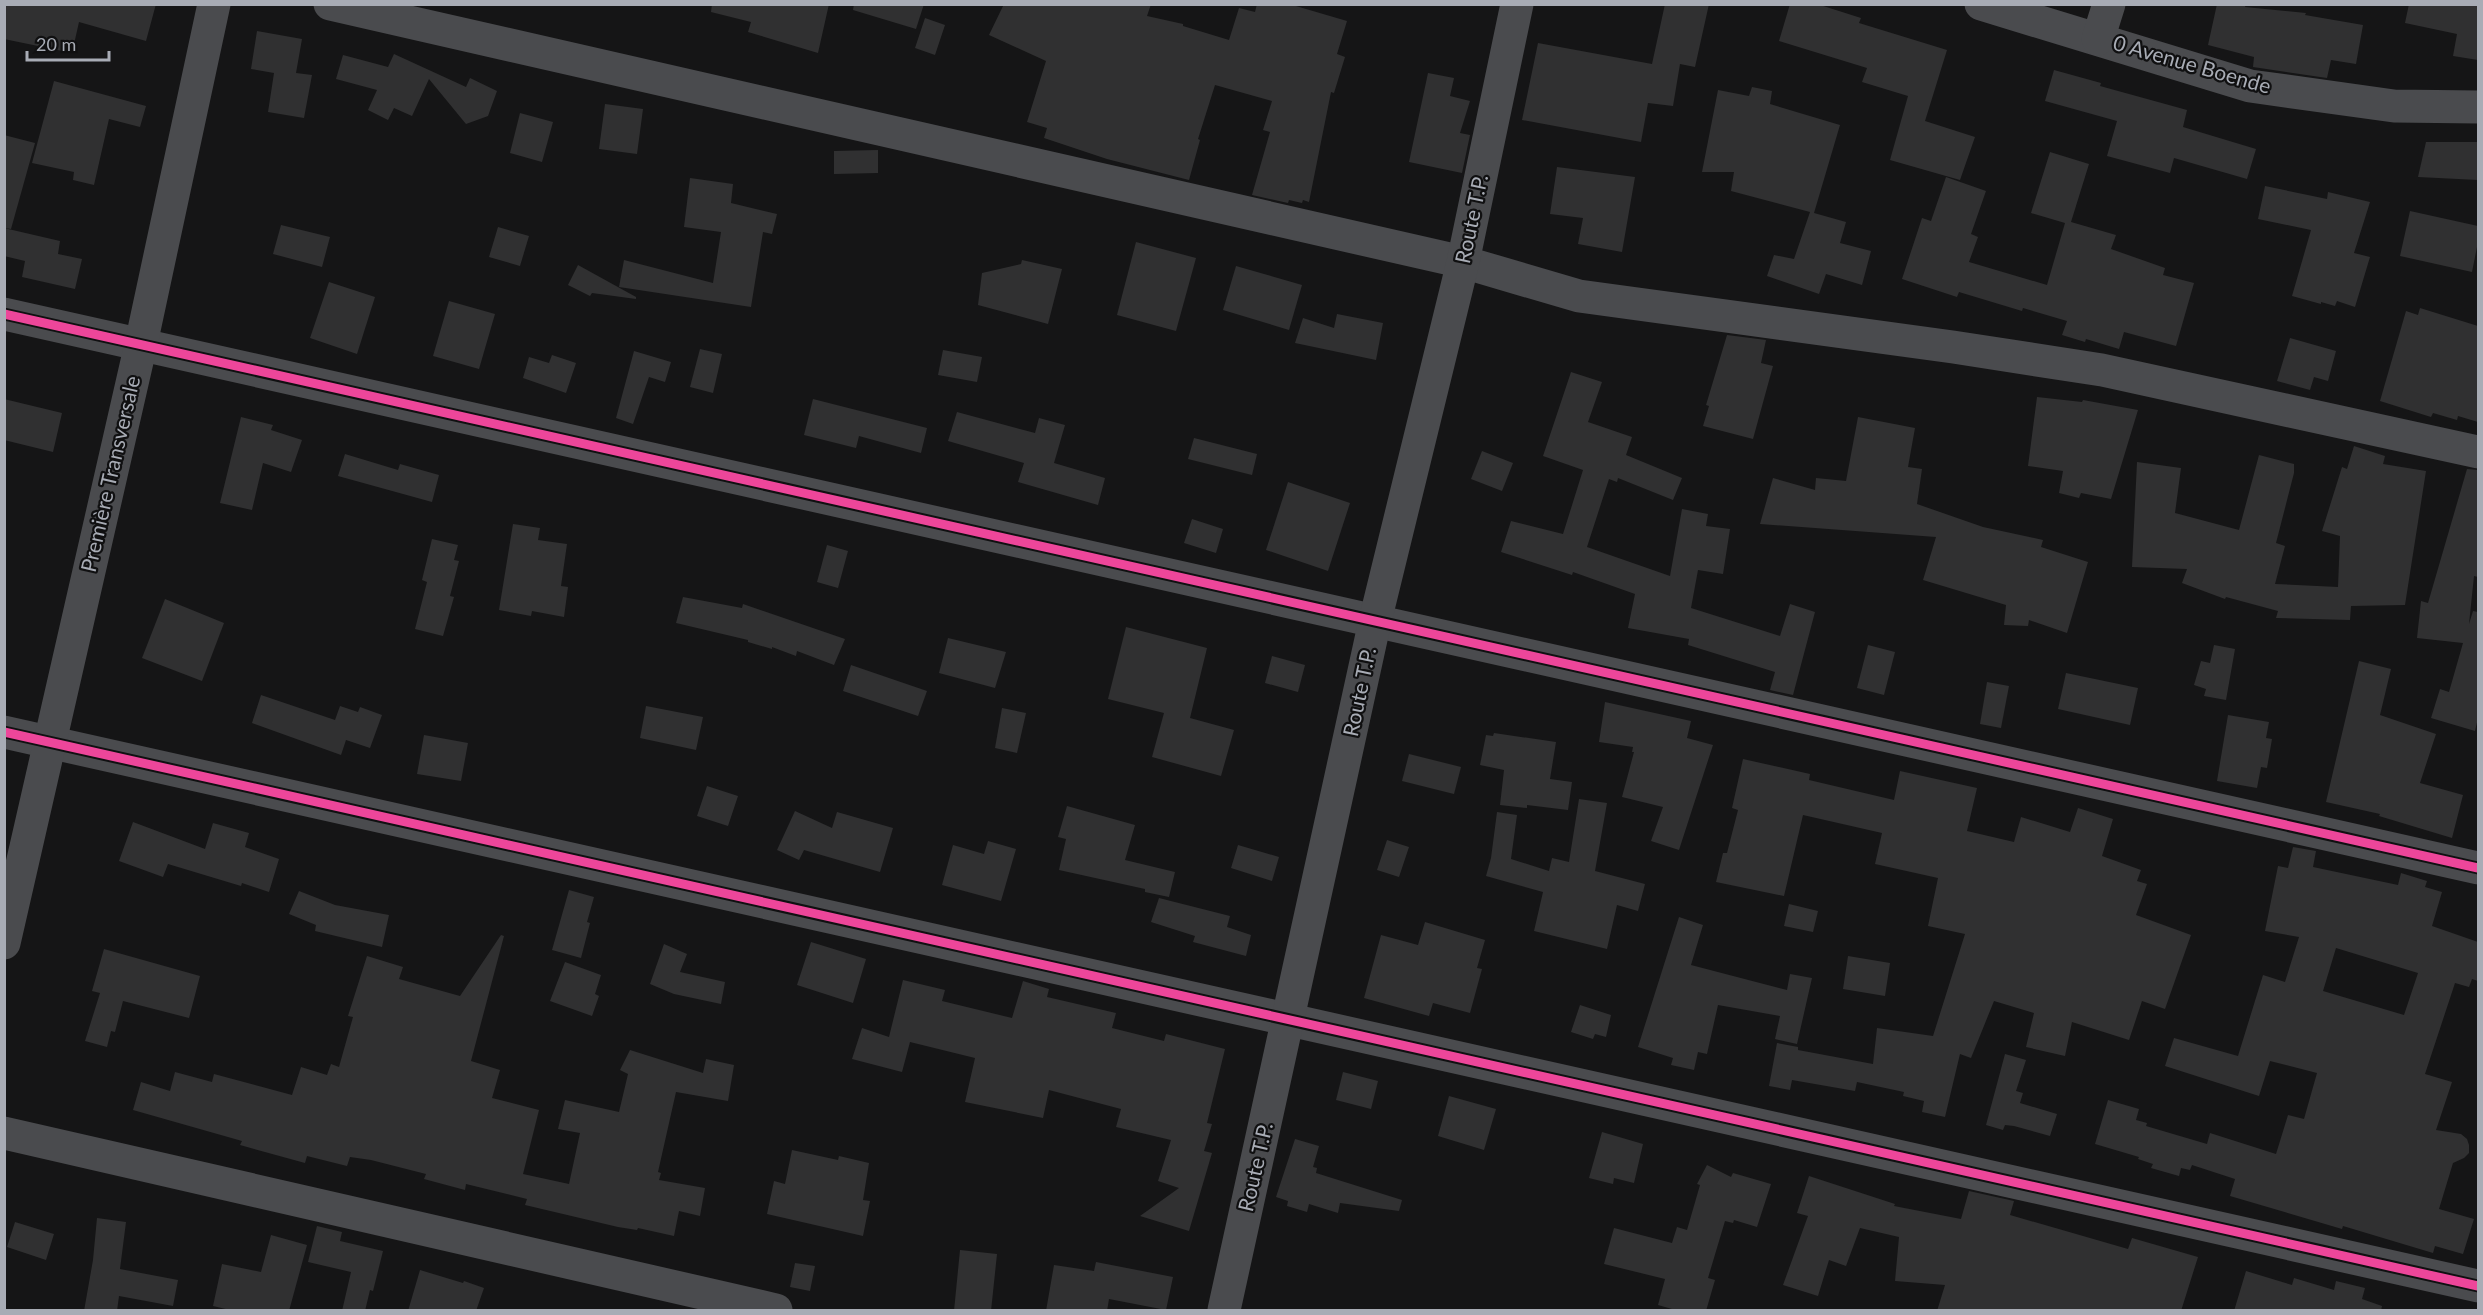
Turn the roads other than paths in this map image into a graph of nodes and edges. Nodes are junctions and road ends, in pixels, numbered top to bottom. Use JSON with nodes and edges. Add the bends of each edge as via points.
{"nodes":[{"id":1,"x":214,"y":4,"type":"edge"},
{"id":2,"x":330,"y":4,"type":"edge"},
{"id":3,"x":1517,"y":4,"type":"edge"},
{"id":4,"x":1981,"y":4,"type":"edge"},
{"id":5,"x":2109,"y":4,"type":"edge"},
{"id":6,"x":2098,"y":39,"type":"junction"},
{"id":7,"x":2478,"y":107,"type":"edge"},
{"id":8,"x":1463,"y":262,"type":"junction"},
{"id":9,"x":4,"y":314,"type":"edge"},
{"id":10,"x":141,"y":344,"type":"junction"},
{"id":11,"x":2478,"y":452,"type":"edge"},
{"id":12,"x":1375,"y":621,"type":"junction"},
{"id":13,"x":4,"y":732,"type":"edge"},
{"id":14,"x":49,"y":742,"type":"junction"},
{"id":15,"x":2478,"y":868,"type":"edge"},
{"id":16,"x":4,"y":943,"type":"edge"},
{"id":17,"x":1289,"y":1019,"type":"junction"},
{"id":18,"x":4,"y":1133,"type":"edge"},
{"id":19,"x":2478,"y":1286,"type":"edge"},
{"id":20,"x":776,"y":1311,"type":"edge"},
{"id":21,"x":1224,"y":1311,"type":"edge"}],
"edges":[{"from":1,"to":10,"type":"street","name":"Première Transversale"},
{"from":2,"to":8,"type":"street"},
{"from":3,"to":8,"type":"street","name":"Route T.P."},
{"from":4,"to":6,"type":"street","name":"0 Avenue Boende"},
{"from":5,"to":6,"type":"street"},
{"from":6,"to":7,"type":"street","name":"0 Avenue Boende","via":[[2250,86],[2394,106]]},
{"from":8,"to":11,"type":"street","via":[[1579,296],[2102,370]]},
{"from":8,"to":12,"type":"street","name":"Route T.P."},
{"from":9,"to":10,"type":"street"},
{"from":10,"to":12,"type":"street"},
{"from":10,"to":14,"type":"street","name":"Première Transversale"},
{"from":12,"to":15,"type":"street"},
{"from":12,"to":17,"type":"street","name":"Route T.P."},
{"from":13,"to":14,"type":"street"},
{"from":14,"to":16,"type":"street","name":"Première Transversale"},
{"from":14,"to":17,"type":"street"},
{"from":17,"to":19,"type":"street"},
{"from":17,"to":21,"type":"street","name":"Route T.P."},
{"from":18,"to":20,"type":"street"}]}
